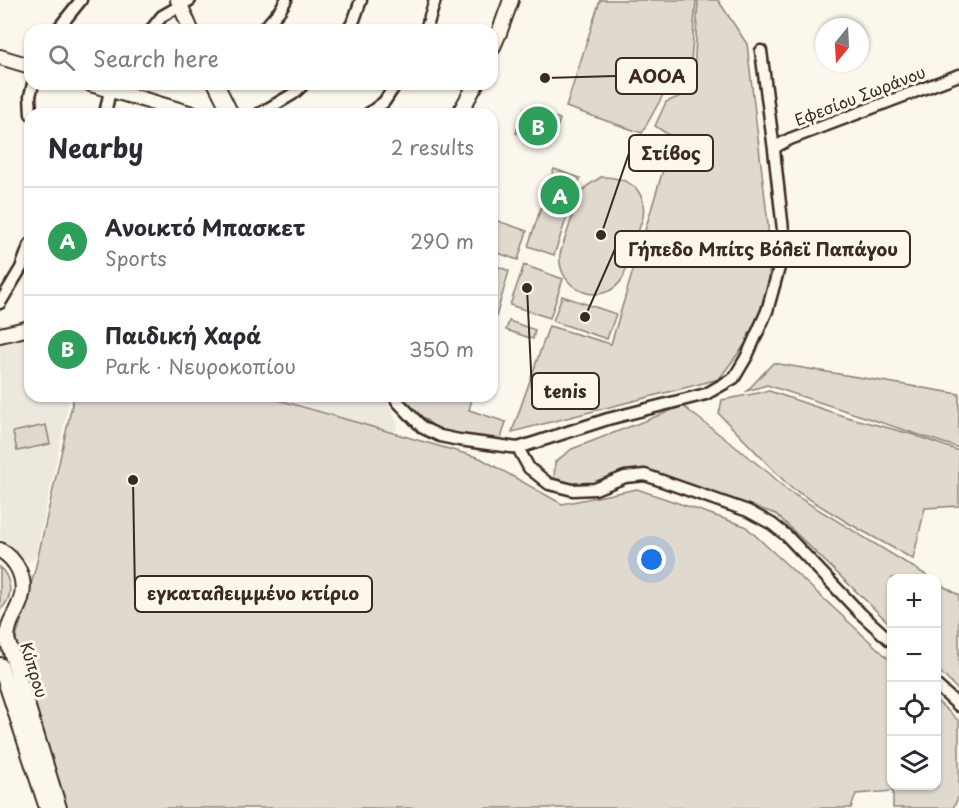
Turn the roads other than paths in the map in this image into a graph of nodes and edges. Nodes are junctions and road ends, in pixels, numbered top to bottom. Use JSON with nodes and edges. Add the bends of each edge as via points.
{"nodes":[{"id":1,"x":81,"y":0,"type":"edge"},
{"id":2,"x":285,"y":0,"type":"edge"},
{"id":3,"x":362,"y":0,"type":"edge"},
{"id":4,"x":435,"y":0,"type":"edge"},
{"id":5,"x":511,"y":0,"type":"edge"},
{"id":6,"x":183,"y":2,"type":"edge"},
{"id":7,"x":62,"y":24,"type":"edge"},
{"id":8,"x":156,"y":24,"type":"edge"},
{"id":9,"x":189,"y":24,"type":"edge"},
{"id":10,"x":268,"y":24,"type":"edge"},
{"id":11,"x":352,"y":24,"type":"edge"},
{"id":12,"x":428,"y":24,"type":"edge"},
{"id":13,"x":498,"y":37,"type":"edge"},
{"id":14,"x":760,"y":51,"type":"dead end"},
{"id":15,"x":0,"y":57,"type":"edge"},
{"id":16,"x":24,"y":64,"type":"edge"},
{"id":17,"x":959,"y":75,"type":"edge"},
{"id":18,"x":32,"y":90,"type":"edge"},
{"id":19,"x":111,"y":90,"type":"edge"},
{"id":20,"x":121,"y":90,"type":"edge"},
{"id":21,"x":219,"y":90,"type":"edge"},
{"id":22,"x":297,"y":90,"type":"edge"},
{"id":23,"x":392,"y":90,"type":"edge"},
{"id":24,"x":473,"y":90,"type":"edge"},
{"id":25,"x":31,"y":108,"type":"edge"},
{"id":26,"x":107,"y":108,"type":"edge"},
{"id":27,"x":174,"y":108,"type":"edge"},
{"id":28,"x":228,"y":108,"type":"edge"},
{"id":29,"x":270,"y":108,"type":"edge"},
{"id":30,"x":376,"y":108,"type":"edge"},
{"id":31,"x":462,"y":108,"type":"edge"},
{"id":32,"x":774,"y":150,"type":"junction"},
{"id":33,"x":24,"y":260,"type":"edge"},
{"id":34,"x":0,"y":303,"type":"edge"},
{"id":35,"x":24,"y":329,"type":"edge"},
{"id":36,"x":0,"y":335,"type":"edge"},
{"id":37,"x":398,"y":402,"type":"edge"},
{"id":38,"x":518,"y":448,"type":"junction"},
{"id":39,"x":0,"y":550,"type":"edge"},
{"id":40,"x":887,"y":638,"type":"edge"},
{"id":41,"x":1,"y":673,"type":"edge"},
{"id":42,"x":941,"y":690,"type":"edge"},
{"id":43,"x":959,"y":706,"type":"edge"},
{"id":44,"x":50,"y":807,"type":"edge"}],
"edges":[{"from":1,"to":7,"type":"street"},
{"from":2,"to":10,"type":"street"},
{"from":3,"to":11,"type":"street"},
{"from":4,"to":12,"type":"street"},
{"from":5,"to":13,"type":"street"},
{"from":6,"to":8,"type":"street"},
{"from":6,"to":9,"type":"street"},
{"from":14,"to":32,"type":"street","name":"Εφεσίου Σωράνου"},
{"from":15,"to":16,"type":"street"},
{"from":17,"to":32,"type":"street","name":"Εφεσίου Σωράνου","via":[[790,139]]},
{"from":18,"to":25,"type":"street"},
{"from":19,"to":26,"type":"street"},
{"from":20,"to":27,"type":"street"},
{"from":21,"to":28,"type":"street"},
{"from":22,"to":29,"type":"street"},
{"from":23,"to":30,"type":"street"},
{"from":24,"to":31,"type":"street"},
{"from":32,"to":38,"type":"street","name":"Εφεσίου Σωράνου","via":[[783,230],[780,264],[767,311],[734,378],[706,394],[608,419]]},
{"from":33,"to":34,"type":"street"},
{"from":35,"to":36,"type":"street"},
{"from":37,"to":38,"type":"street","name":"Εφεσίου Σωράνου","via":[[423,428],[440,436]]},
{"from":38,"to":40,"type":"street","via":[[529,468],[549,484],[573,490],[595,489],[625,477],[645,475],[748,511],[787,536]]},
{"from":39,"to":44,"type":"street","name":"Κύπρου","via":[[13,560],[23,581],[22,597],[10,621],[7,639]]},
{"from":41,"to":44,"type":"street","name":"Κύπρου"},
{"from":42,"to":43,"type":"street"}]}
